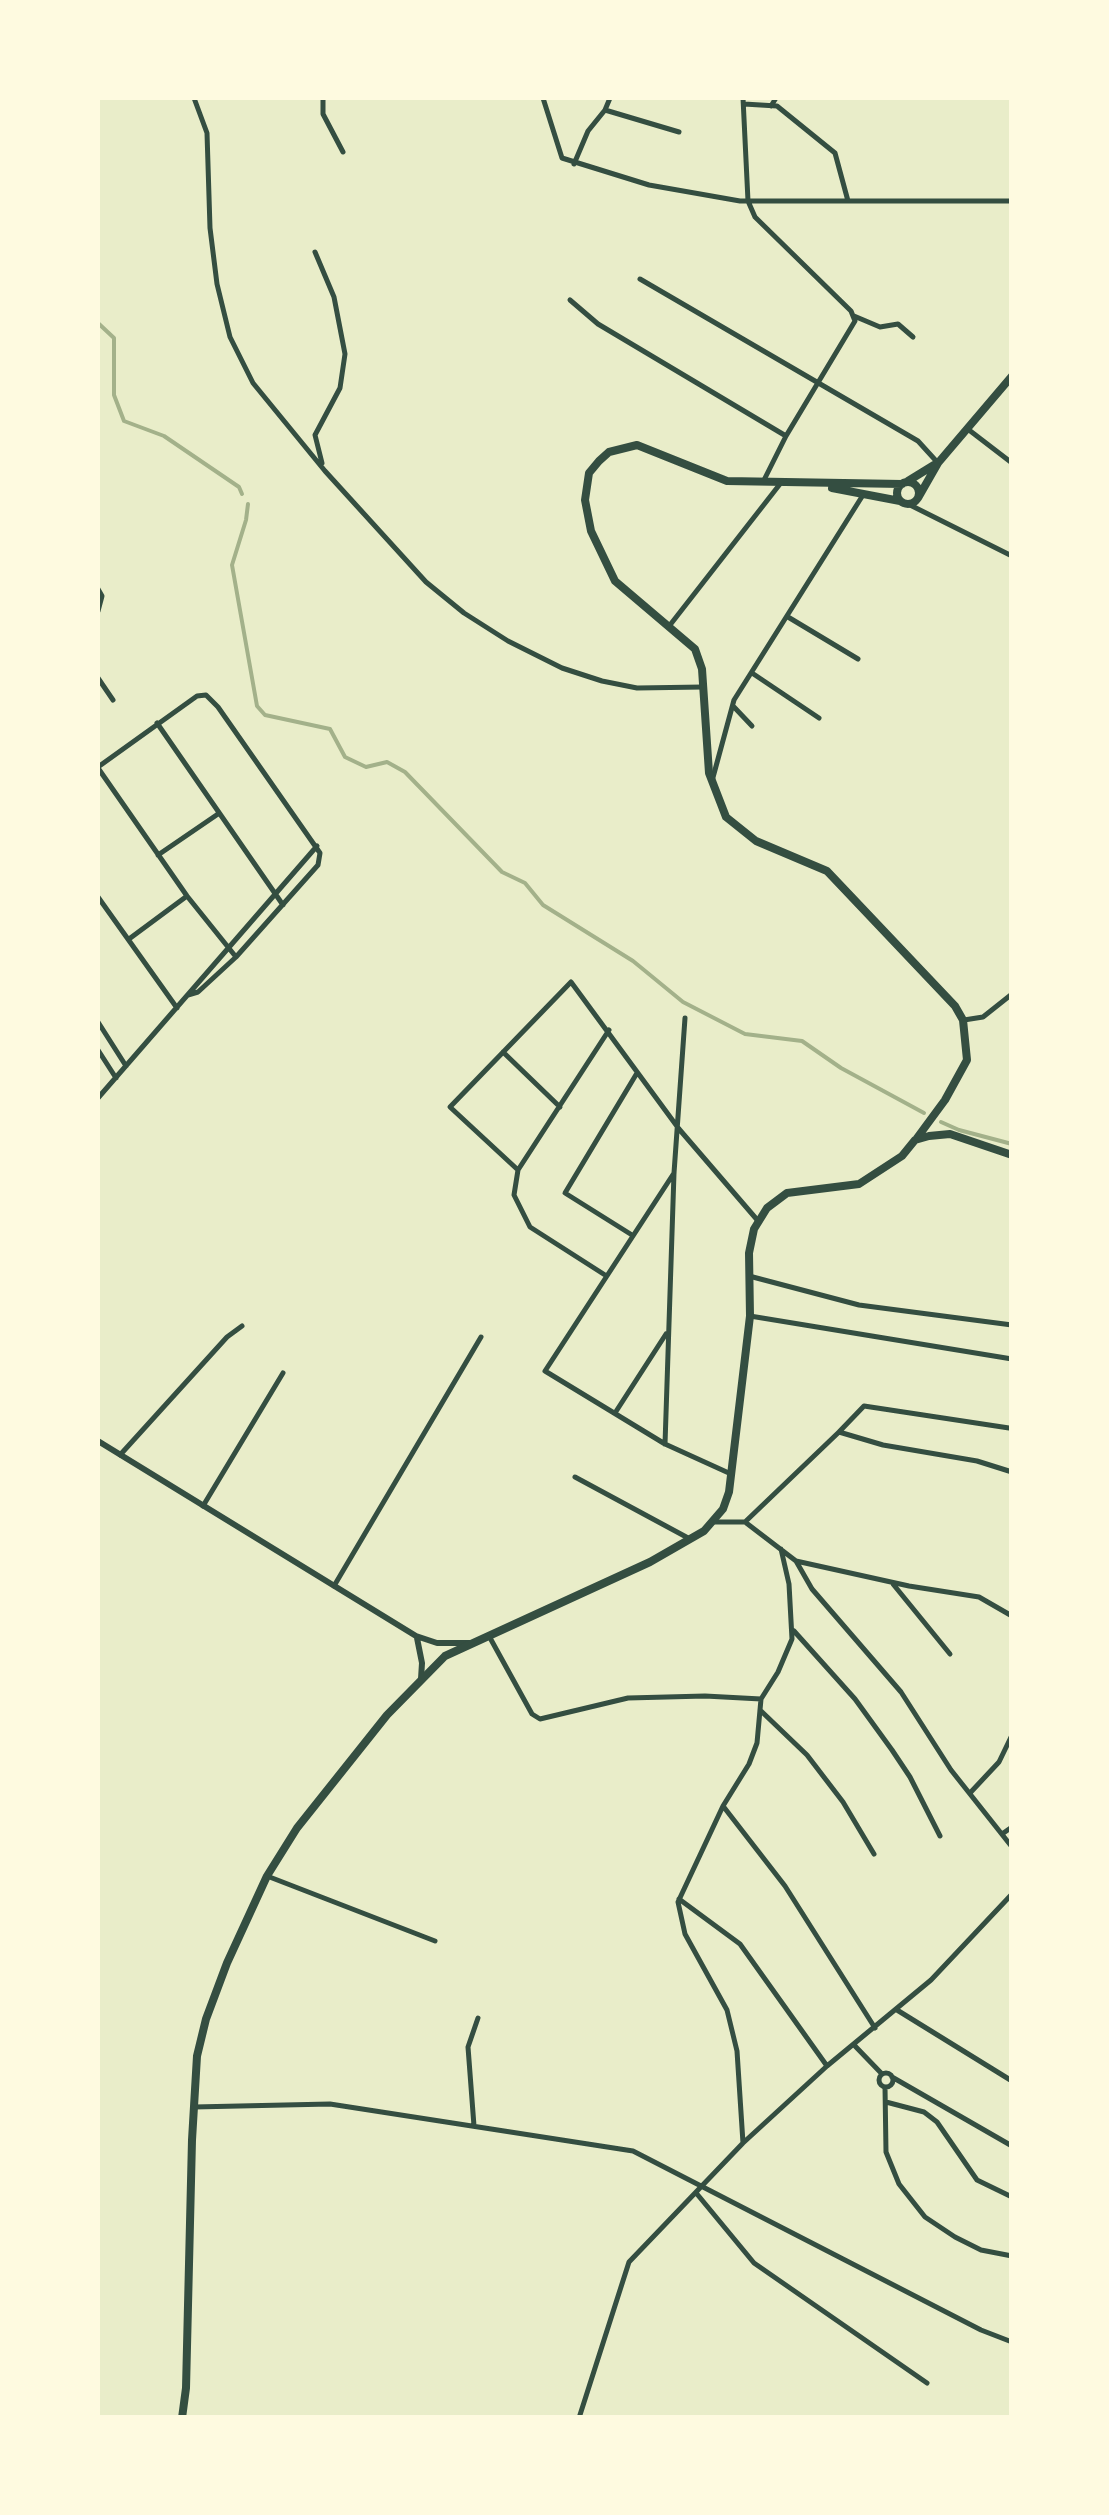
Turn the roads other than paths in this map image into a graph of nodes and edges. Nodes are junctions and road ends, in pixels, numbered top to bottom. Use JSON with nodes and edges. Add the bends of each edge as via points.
{"nodes":[{"id":1,"x":194,"y":98,"type":"edge"},
{"id":2,"x":323,"y":98,"type":"edge"},
{"id":3,"x":543,"y":98,"type":"edge"},
{"id":4,"x":610,"y":98,"type":"edge"},
{"id":5,"x":776,"y":98,"type":"edge"},
{"id":6,"x":744,"y":100,"type":"edge"},
{"id":7,"x":771,"y":106,"type":"junction"},
{"id":8,"x":605,"y":110,"type":"junction"},
{"id":9,"x":679,"y":132,"type":"dead end"},
{"id":10,"x":343,"y":152,"type":"dead end"},
{"id":11,"x":574,"y":164,"type":"junction"},
{"id":12,"x":848,"y":200,"type":"junction"},
{"id":13,"x":748,"y":201,"type":"junction"},
{"id":14,"x":1012,"y":201,"type":"edge"},
{"id":15,"x":315,"y":252,"type":"dead end"},
{"id":16,"x":640,"y":278,"type":"dead end"},
{"id":17,"x":570,"y":300,"type":"dead end"},
{"id":18,"x":854,"y":316,"type":"junction"},
{"id":19,"x":914,"y":337,"type":"dead end"},
{"id":20,"x":1012,"y":376,"type":"edge"},
{"id":21,"x":816,"y":381,"type":"junction"},
{"id":22,"x":969,"y":430,"type":"junction"},
{"id":23,"x":786,"y":436,"type":"junction"},
{"id":24,"x":938,"y":463,"type":"junction"},
{"id":25,"x":1012,"y":463,"type":"edge"},
{"id":26,"x":325,"y":471,"type":"junction"},
{"id":27,"x":762,"y":483,"type":"junction"},
{"id":28,"x":904,"y":483,"type":"junction"},
{"id":29,"x":780,"y":484,"type":"junction"},
{"id":30,"x":812,"y":484,"type":"junction"},
{"id":31,"x":863,"y":494,"type":"junction"},
{"id":32,"x":918,"y":498,"type":"junction"},
{"id":33,"x":904,"y":502,"type":"junction"},
{"id":34,"x":1012,"y":556,"type":"edge"},
{"id":35,"x":98,"y":589,"type":"edge"},
{"id":36,"x":98,"y":611,"type":"edge"},
{"id":37,"x":788,"y":617,"type":"junction"},
{"id":38,"x":670,"y":625,"type":"junction"},
{"id":39,"x":858,"y":659,"type":"dead end"},
{"id":40,"x":752,"y":674,"type":"junction"},
{"id":41,"x":98,"y":678,"type":"edge"},
{"id":42,"x":703,"y":688,"type":"junction"},
{"id":43,"x":113,"y":700,"type":"dead end"},
{"id":44,"x":733,"y":706,"type":"junction"},
{"id":45,"x":819,"y":718,"type":"dead end"},
{"id":46,"x":158,"y":723,"type":"junction"},
{"id":47,"x":752,"y":726,"type":"dead end"},
{"id":48,"x":98,"y":767,"type":"edge"},
{"id":49,"x":712,"y":782,"type":"junction"},
{"id":50,"x":218,"y":813,"type":"junction"},
{"id":51,"x":317,"y":846,"type":"junction"},
{"id":52,"x":158,"y":854,"type":"junction"},
{"id":53,"x":274,"y":895,"type":"junction"},
{"id":54,"x":188,"y":896,"type":"junction"},
{"id":55,"x":99,"y":901,"type":"edge"},
{"id":56,"x":283,"y":905,"type":"junction"},
{"id":57,"x":129,"y":939,"type":"junction"},
{"id":58,"x":226,"y":946,"type":"junction"},
{"id":59,"x":236,"y":957,"type":"junction"},
{"id":60,"x":1012,"y":994,"type":"edge"},
{"id":61,"x":188,"y":995,"type":"junction"},
{"id":62,"x":177,"y":1008,"type":"junction"},
{"id":63,"x":685,"y":1018,"type":"dead end"},
{"id":64,"x":963,"y":1020,"type":"junction"},
{"id":65,"x":98,"y":1022,"type":"edge"},
{"id":66,"x":609,"y":1030,"type":"junction"},
{"id":67,"x":98,"y":1050,"type":"edge"},
{"id":68,"x":503,"y":1052,"type":"junction"},
{"id":69,"x":126,"y":1066,"type":"junction"},
{"id":70,"x":637,"y":1073,"type":"junction"},
{"id":71,"x":116,"y":1078,"type":"junction"},
{"id":72,"x":98,"y":1098,"type":"edge"},
{"id":73,"x":560,"y":1106,"type":"junction"},
{"id":74,"x":679,"y":1129,"type":"junction"},
{"id":75,"x":915,"y":1140,"type":"junction"},
{"id":76,"x":1012,"y":1155,"type":"edge"},
{"id":77,"x":518,"y":1170,"type":"junction"},
{"id":78,"x":674,"y":1173,"type":"junction"},
{"id":79,"x":759,"y":1222,"type":"junction"},
{"id":80,"x":632,"y":1236,"type":"junction"},
{"id":81,"x":606,"y":1275,"type":"junction"},
{"id":82,"x":749,"y":1276,"type":"junction"},
{"id":83,"x":750,"y":1316,"type":"junction"},
{"id":84,"x":242,"y":1326,"type":"dead end"},
{"id":85,"x":1012,"y":1326,"type":"edge"},
{"id":86,"x":668,"y":1332,"type":"junction"},
{"id":87,"x":482,"y":1336,"type":"dead end"},
{"id":88,"x":1012,"y":1359,"type":"edge"},
{"id":89,"x":283,"y":1373,"type":"dead end"},
{"id":90,"x":615,"y":1414,"type":"junction"},
{"id":91,"x":1009,"y":1428,"type":"edge"},
{"id":92,"x":839,"y":1432,"type":"junction"},
{"id":93,"x":98,"y":1441,"type":"edge"},
{"id":94,"x":666,"y":1444,"type":"junction"},
{"id":95,"x":120,"y":1454,"type":"junction"},
{"id":96,"x":1012,"y":1472,"type":"edge"},
{"id":97,"x":731,"y":1474,"type":"junction"},
{"id":98,"x":575,"y":1476,"type":"dead end"},
{"id":99,"x":202,"y":1506,"type":"junction"},
{"id":100,"x":712,"y":1522,"type":"junction"},
{"id":101,"x":745,"y":1522,"type":"junction"},
{"id":102,"x":690,"y":1539,"type":"junction"},
{"id":103,"x":781,"y":1550,"type":"junction"},
{"id":104,"x":796,"y":1561,"type":"junction"},
{"id":105,"x":891,"y":1582,"type":"junction"},
{"id":106,"x":334,"y":1586,"type":"junction"},
{"id":107,"x":1012,"y":1616,"type":"edge"},
{"id":108,"x":792,"y":1629,"type":"junction"},
{"id":109,"x":489,"y":1634,"type":"junction"},
{"id":110,"x":416,"y":1636,"type":"junction"},
{"id":111,"x":470,"y":1643,"type":"junction"},
{"id":112,"x":950,"y":1654,"type":"dead end"},
{"id":113,"x":421,"y":1680,"type":"junction"},
{"id":114,"x":761,"y":1699,"type":"junction"},
{"id":115,"x":760,"y":1710,"type":"junction"},
{"id":116,"x":1012,"y":1736,"type":"edge"},
{"id":117,"x":970,"y":1793,"type":"junction"},
{"id":118,"x":723,"y":1806,"type":"junction"},
{"id":119,"x":1012,"y":1828,"type":"edge"},
{"id":120,"x":1002,"y":1834,"type":"junction"},
{"id":121,"x":940,"y":1836,"type":"dead end"},
{"id":122,"x":1012,"y":1847,"type":"edge"},
{"id":123,"x":874,"y":1854,"type":"dead end"},
{"id":124,"x":267,"y":1876,"type":"junction"},
{"id":125,"x":1012,"y":1894,"type":"edge"},
{"id":126,"x":679,"y":1899,"type":"junction"},
{"id":127,"x":435,"y":1940,"type":"dead end"},
{"id":128,"x":896,"y":2010,"type":"junction"},
{"id":129,"x":478,"y":2018,"type":"dead end"},
{"id":130,"x":876,"y":2028,"type":"junction"},
{"id":131,"x":854,"y":2046,"type":"junction"},
{"id":132,"x":827,"y":2066,"type":"junction"},
{"id":133,"x":882,"y":2074,"type":"junction"},
{"id":134,"x":892,"y":2077,"type":"junction"},
{"id":135,"x":1012,"y":2081,"type":"edge"},
{"id":136,"x":885,"y":2087,"type":"junction"},
{"id":137,"x":886,"y":2102,"type":"junction"},
{"id":138,"x":194,"y":2106,"type":"junction"},
{"id":139,"x":474,"y":2126,"type":"junction"},
{"id":140,"x":743,"y":2143,"type":"junction"},
{"id":141,"x":1012,"y":2146,"type":"edge"},
{"id":142,"x":700,"y":2192,"type":"junction"},
{"id":143,"x":1012,"y":2197,"type":"edge"},
{"id":144,"x":1012,"y":2256,"type":"edge"},
{"id":145,"x":1012,"y":2342,"type":"edge"},
{"id":146,"x":926,"y":2383,"type":"dead end"},
{"id":147,"x":182,"y":2418,"type":"edge"},
{"id":148,"x":579,"y":2418,"type":"edge"}],
"edges":[{"from":1,"to":26,"type":"street","via":[[207,133],[210,228],[230,336],[253,384]]},
{"from":2,"to":10,"type":"street"},
{"from":3,"to":11,"type":"street","via":[[557,150]]},
{"from":4,"to":8,"type":"street"},
{"from":5,"to":7,"type":"street"},
{"from":6,"to":7,"type":"street"},
{"from":6,"to":13,"type":"street"},
{"from":7,"to":12,"type":"street","via":[[835,153]]},
{"from":8,"to":9,"type":"street"},
{"from":8,"to":11,"type":"street"},
{"from":11,"to":13,"type":"street"},
{"from":12,"to":13,"type":"street"},
{"from":12,"to":14,"type":"street"},
{"from":13,"to":18,"type":"street","via":[[755,216]]},
{"from":15,"to":26,"type":"street","via":[[334,297],[345,354],[340,388],[315,436]]},
{"from":16,"to":21,"type":"street"},
{"from":17,"to":23,"type":"street","via":[[598,324]]},
{"from":18,"to":19,"type":"street","via":[[880,327],[898,324]]},
{"from":18,"to":21,"type":"street"},
{"from":20,"to":22,"type":"main road"},
{"from":21,"to":23,"type":"street"},
{"from":21,"to":24,"type":"street","via":[[918,441]]},
{"from":22,"to":24,"type":"main road"},
{"from":22,"to":25,"type":"street"},
{"from":23,"to":27,"type":"street"},
{"from":24,"to":28,"type":"main road"},
{"from":24,"to":32,"type":"main road"},
{"from":26,"to":42,"type":"street","via":[[426,582],[508,640],[602,681]]},
{"from":27,"to":29,"type":"main road"},
{"from":27,"to":38,"type":"main road","via":[[727,481],[636,445],[610,452],[588,473],[587,516],[614,581]]},
{"from":28,"to":30,"type":"main road"},
{"from":28,"to":32,"type":"main road","via":[[915,485]]},
{"from":28,"to":33,"type":"main road","via":[[897,492]]},
{"from":29,"to":30,"type":"main road"},
{"from":29,"to":38,"type":"street"},
{"from":30,"to":31,"type":"main road"},
{"from":31,"to":33,"type":"main road"},
{"from":31,"to":37,"type":"street"},
{"from":32,"to":33,"type":"main road"},
{"from":33,"to":34,"type":"street"},
{"from":35,"to":36,"type":"street"},
{"from":37,"to":39,"type":"street"},
{"from":37,"to":40,"type":"street"},
{"from":38,"to":42,"type":"main road","via":[[695,649]]},
{"from":40,"to":44,"type":"street"},
{"from":40,"to":45,"type":"street"},
{"from":41,"to":43,"type":"street"},
{"from":42,"to":49,"type":"main road"},
{"from":44,"to":47,"type":"street"},
{"from":44,"to":49,"type":"street"},
{"from":46,"to":48,"type":"street"},
{"from":46,"to":50,"type":"street"},
{"from":46,"to":51,"type":"street","via":[[206,695]]},
{"from":48,"to":52,"type":"street"},
{"from":49,"to":64,"type":"main road","via":[[738,829],[828,871]]},
{"from":50,"to":52,"type":"street"},
{"from":50,"to":53,"type":"street"},
{"from":51,"to":53,"type":"street"},
{"from":51,"to":56,"type":"street","via":[[318,865]]},
{"from":52,"to":54,"type":"street"},
{"from":53,"to":56,"type":"street"},
{"from":53,"to":58,"type":"street"},
{"from":54,"to":57,"type":"street"},
{"from":54,"to":58,"type":"street"},
{"from":55,"to":57,"type":"street"},
{"from":56,"to":59,"type":"street"},
{"from":57,"to":62,"type":"street"},
{"from":58,"to":59,"type":"street"},
{"from":58,"to":61,"type":"street"},
{"from":59,"to":61,"type":"street"},
{"from":60,"to":64,"type":"street","via":[[983,1017]]},
{"from":61,"to":62,"type":"street"},
{"from":62,"to":69,"type":"street"},
{"from":63,"to":74,"type":"street"},
{"from":64,"to":75,"type":"main road","via":[[967,1060]]},
{"from":65,"to":69,"type":"street"},
{"from":66,"to":68,"type":"street","via":[[572,982]]},
{"from":66,"to":70,"type":"street"},
{"from":66,"to":73,"type":"street"},
{"from":67,"to":71,"type":"street"},
{"from":68,"to":73,"type":"street"},
{"from":68,"to":77,"type":"street","via":[[450,1107]]},
{"from":69,"to":71,"type":"street"},
{"from":70,"to":74,"type":"street"},
{"from":70,"to":80,"type":"street","via":[[565,1194]]},
{"from":71,"to":72,"type":"street"},
{"from":73,"to":77,"type":"street"},
{"from":74,"to":78,"type":"street"},
{"from":74,"to":79,"type":"street"},
{"from":75,"to":76,"type":"main road","via":[[950,1134]]},
{"from":75,"to":79,"type":"main road","via":[[878,1175],[859,1184],[788,1193]]},
{"from":77,"to":81,"type":"street","via":[[514,1195],[530,1228]]},
{"from":78,"to":80,"type":"street"},
{"from":78,"to":86,"type":"street"},
{"from":79,"to":82,"type":"main road"},
{"from":80,"to":81,"type":"street"},
{"from":81,"to":90,"type":"street","via":[[545,1372]]},
{"from":82,"to":83,"type":"main road"},
{"from":82,"to":85,"type":"street","via":[[858,1305]]},
{"from":83,"to":88,"type":"street"},
{"from":83,"to":97,"type":"main road"},
{"from":84,"to":95,"type":"street"},
{"from":86,"to":90,"type":"street"},
{"from":86,"to":94,"type":"street"},
{"from":87,"to":106,"type":"street"},
{"from":89,"to":99,"type":"street"},
{"from":90,"to":94,"type":"street"},
{"from":91,"to":92,"type":"street","via":[[864,1406]]},
{"from":92,"to":96,"type":"street"},
{"from":92,"to":101,"type":"street"},
{"from":93,"to":95,"type":"street"},
{"from":94,"to":97,"type":"street"},
{"from":95,"to":99,"type":"street"},
{"from":97,"to":100,"type":"main road"},
{"from":98,"to":102,"type":"street"},
{"from":99,"to":106,"type":"street"},
{"from":100,"to":101,"type":"street"},
{"from":100,"to":102,"type":"main road"},
{"from":101,"to":103,"type":"street"},
{"from":102,"to":109,"type":"main road"},
{"from":103,"to":104,"type":"street"},
{"from":103,"to":108,"type":"street"},
{"from":104,"to":105,"type":"street"},
{"from":104,"to":117,"type":"street"},
{"from":105,"to":107,"type":"street","via":[[979,1597]]},
{"from":105,"to":112,"type":"street"},
{"from":106,"to":110,"type":"street"},
{"from":108,"to":114,"type":"street"},
{"from":108,"to":121,"type":"street","via":[[883,1737]]},
{"from":109,"to":111,"type":"main road"},
{"from":109,"to":114,"type":"street","via":[[540,1719],[628,1698]]},
{"from":110,"to":111,"type":"street"},
{"from":110,"to":113,"type":"street"},
{"from":111,"to":113,"type":"main road"},
{"from":113,"to":124,"type":"main road","via":[[325,1790]]},
{"from":114,"to":115,"type":"street"},
{"from":115,"to":118,"type":"street","via":[[749,1764]]},
{"from":115,"to":123,"type":"street","via":[[807,1755]]},
{"from":116,"to":117,"type":"street"},
{"from":117,"to":120,"type":"street"},
{"from":118,"to":126,"type":"street"},
{"from":118,"to":130,"type":"street","via":[[785,1886]]},
{"from":119,"to":120,"type":"street"},
{"from":120,"to":122,"type":"street"},
{"from":124,"to":127,"type":"street"},
{"from":124,"to":138,"type":"main road","via":[[206,2019]]},
{"from":125,"to":128,"type":"street"},
{"from":126,"to":132,"type":"street","via":[[740,1944]]},
{"from":126,"to":140,"type":"street","via":[[685,1934],[727,2010],[737,2051]]},
{"from":128,"to":130,"type":"street"},
{"from":128,"to":135,"type":"street"},
{"from":129,"to":139,"type":"street","via":[[468,2047]]},
{"from":130,"to":131,"type":"street"},
{"from":131,"to":132,"type":"street"},
{"from":131,"to":133,"type":"street"},
{"from":132,"to":140,"type":"street"},
{"from":133,"to":134,"type":"street"},
{"from":133,"to":136,"type":"street"},
{"from":134,"to":136,"type":"street"},
{"from":134,"to":141,"type":"street"},
{"from":136,"to":137,"type":"street"},
{"from":137,"to":143,"type":"street","via":[[924,2112],[976,2180]]},
{"from":137,"to":144,"type":"street","via":[[886,2152],[899,2184],[925,2217],[980,2250]]},
{"from":138,"to":139,"type":"street","via":[[330,2104]]},
{"from":138,"to":147,"type":"main road"},
{"from":139,"to":142,"type":"street","via":[[634,2150]]},
{"from":140,"to":142,"type":"street"},
{"from":142,"to":145,"type":"street"},
{"from":142,"to":146,"type":"street","via":[[754,2262]]},
{"from":142,"to":148,"type":"street","via":[[629,2262]]}]}
